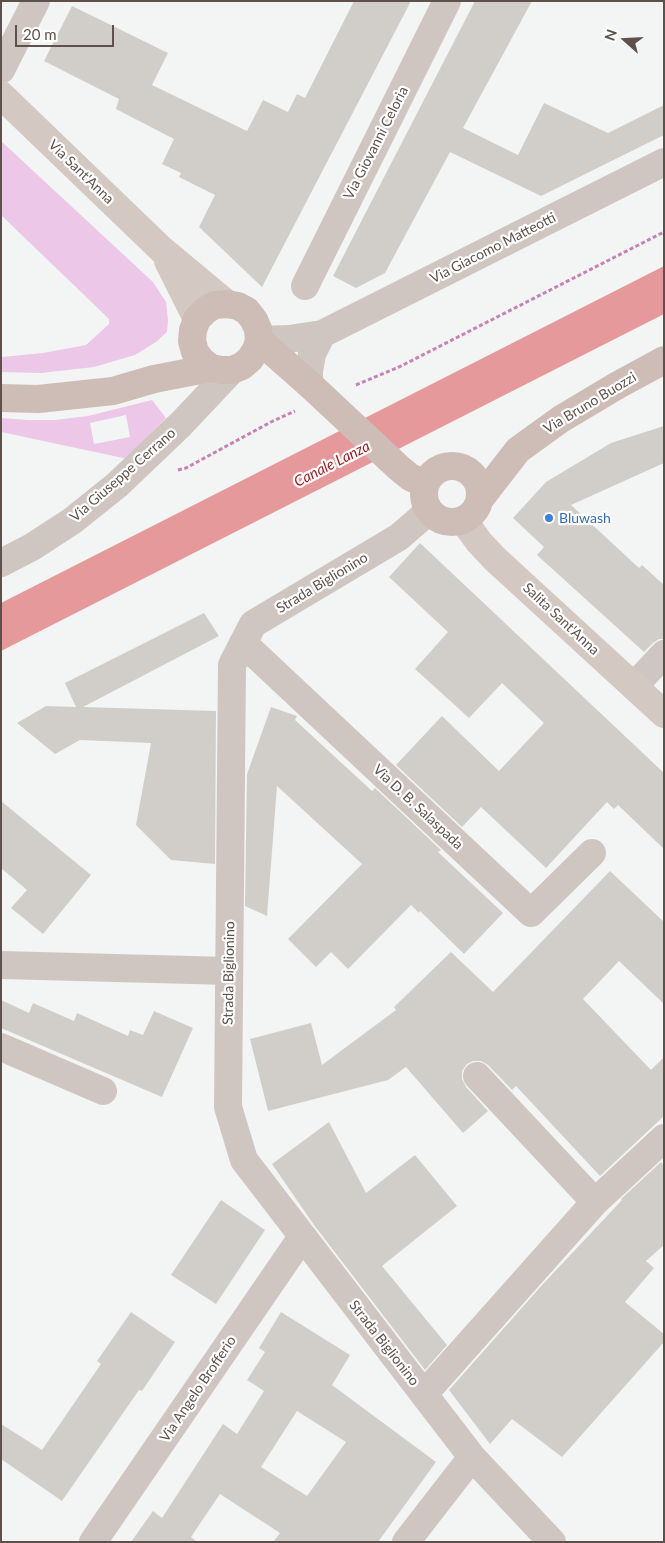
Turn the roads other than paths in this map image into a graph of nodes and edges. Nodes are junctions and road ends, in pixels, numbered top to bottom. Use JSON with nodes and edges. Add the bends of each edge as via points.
{"nodes":[{"id":1,"x":36,"y":1,"type":"edge"},
{"id":2,"x":447,"y":1,"type":"edge"},
{"id":3,"x":1,"y":70,"type":"edge"},
{"id":4,"x":1,"y":95,"type":"edge"},
{"id":5,"x":664,"y":162,"type":"edge"},
{"id":6,"x":161,"y":249,"type":"junction"},
{"id":7,"x":305,"y":286,"type":"dead end"},
{"id":8,"x":227,"y":304,"type":"junction"},
{"id":9,"x":195,"y":330,"type":"junction"},
{"id":10,"x":322,"y":334,"type":"junction"},
{"id":11,"x":259,"y":340,"type":"junction"},
{"id":12,"x":664,"y":360,"type":"edge"},
{"id":13,"x":229,"y":368,"type":"junction"},
{"id":14,"x":302,"y":378,"type":"junction"},
{"id":15,"x":154,"y":379,"type":"junction"},
{"id":16,"x":1,"y":398,"type":"edge"},
{"id":17,"x":518,"y":450,"type":"junction"},
{"id":18,"x":463,"y":468,"type":"junction"},
{"id":19,"x":425,"y":484,"type":"junction"},
{"id":20,"x":480,"y":498,"type":"junction"},
{"id":21,"x":429,"y":511,"type":"junction"},
{"id":22,"x":463,"y":520,"type":"junction"},
{"id":23,"x":1,"y":563,"type":"edge"},
{"id":24,"x":243,"y":643,"type":"junction"},
{"id":25,"x":664,"y":654,"type":"edge"},
{"id":26,"x":634,"y":686,"type":"junction"},
{"id":27,"x":664,"y":714,"type":"edge"},
{"id":28,"x":592,"y":853,"type":"dead end"},
{"id":29,"x":1,"y":965,"type":"edge"},
{"id":30,"x":229,"y":971,"type":"junction"},
{"id":31,"x":1,"y":1047,"type":"edge"},
{"id":32,"x":477,"y":1076,"type":"dead end"},
{"id":33,"x":103,"y":1092,"type":"dead end"},
{"id":34,"x":664,"y":1138,"type":"edge"},
{"id":35,"x":595,"y":1202,"type":"junction"},
{"id":36,"x":302,"y":1237,"type":"junction"},
{"id":37,"x":424,"y":1394,"type":"junction"},
{"id":38,"x":472,"y":1456,"type":"junction"},
{"id":39,"x":93,"y":1542,"type":"edge"},
{"id":40,"x":406,"y":1542,"type":"edge"},
{"id":41,"x":552,"y":1542,"type":"edge"}],
"edges":[{"from":1,"to":3,"type":"street"},
{"from":2,"to":7,"type":"street","name":"Via Giovanni Celoria"},
{"from":4,"to":6,"type":"main road","name":"Via Sant'Anna"},
{"from":5,"to":10,"type":"street","name":"Via Giacomo Matteotti"},
{"from":6,"to":8,"type":"main road","name":"Via Sant'Anna"},
{"from":6,"to":9,"type":"main road","name":"Via Sant'Anna"},
{"from":8,"to":9,"type":"main road","via":[[206,310]]},
{"from":8,"to":11,"type":"main road","via":[[247,311],[258,329]]},
{"from":9,"to":13,"type":"main road","via":[[195,352],[202,361]]},
{"from":9,"to":15,"type":"main road"},
{"from":10,"to":11,"type":"street","name":"Via Giacomo Matteotti","via":[[288,340]]},
{"from":10,"to":14,"type":"street","via":[[312,354],[309,371]]},
{"from":11,"to":13,"type":"main road","via":[[250,360]]},
{"from":11,"to":14,"type":"main road"},
{"from":12,"to":17,"type":"main road","name":"Via Bruno Buozzi","via":[[561,419]]},
{"from":13,"to":14,"type":"main road"},
{"from":13,"to":15,"type":"main road"},
{"from":13,"to":23,"type":"street","name":"Via Giuseppe Cerrano","via":[[181,424],[117,485],[72,521]]},
{"from":14,"to":19,"type":"main road","via":[[399,468]]},
{"from":15,"to":16,"type":"main road","via":[[112,391],[38,399]]},
{"from":17,"to":18,"type":"main road","name":"Via Bruno Buozzi"},
{"from":17,"to":20,"type":"main road","name":"Via Bruno Buozzi"},
{"from":18,"to":19,"type":"main road","via":[[445,466],[429,476]]},
{"from":18,"to":20,"type":"main road","via":[[477,480]]},
{"from":19,"to":21,"type":"main road","via":[[423,494]]},
{"from":20,"to":22,"type":"main road","via":[[471,515]]},
{"from":21,"to":22,"type":"main road","via":[[445,522]]},
{"from":21,"to":24,"type":"street","name":"Strada Biglionino","via":[[399,537],[253,624]]},
{"from":22,"to":26,"type":"main road","name":"Salita Sant'Anna","via":[[496,559]]},
{"from":24,"to":28,"type":"street","name":"Via D. B. Salaspada","via":[[531,913]]},
{"from":24,"to":30,"type":"street","name":"Strada Biglionino","via":[[232,665]]},
{"from":25,"to":26,"type":"street"},
{"from":26,"to":27,"type":"main road","name":"Salita Sant'Anna"},
{"from":29,"to":30,"type":"street"},
{"from":30,"to":36,"type":"street","name":"Strada Biglionino","via":[[228,1107],[244,1160]]},
{"from":31,"to":33,"type":"street"},
{"from":32,"to":35,"type":"street"},
{"from":34,"to":35,"type":"street"},
{"from":35,"to":37,"type":"street"},
{"from":36,"to":37,"type":"street","name":"Strada Biglionino"},
{"from":36,"to":39,"type":"street","name":"Via Angelo Brofferio"},
{"from":37,"to":38,"type":"street","name":"Strada Biglionino"},
{"from":38,"to":40,"type":"street"},
{"from":38,"to":41,"type":"street","name":"Strada Biglionino"}]}
